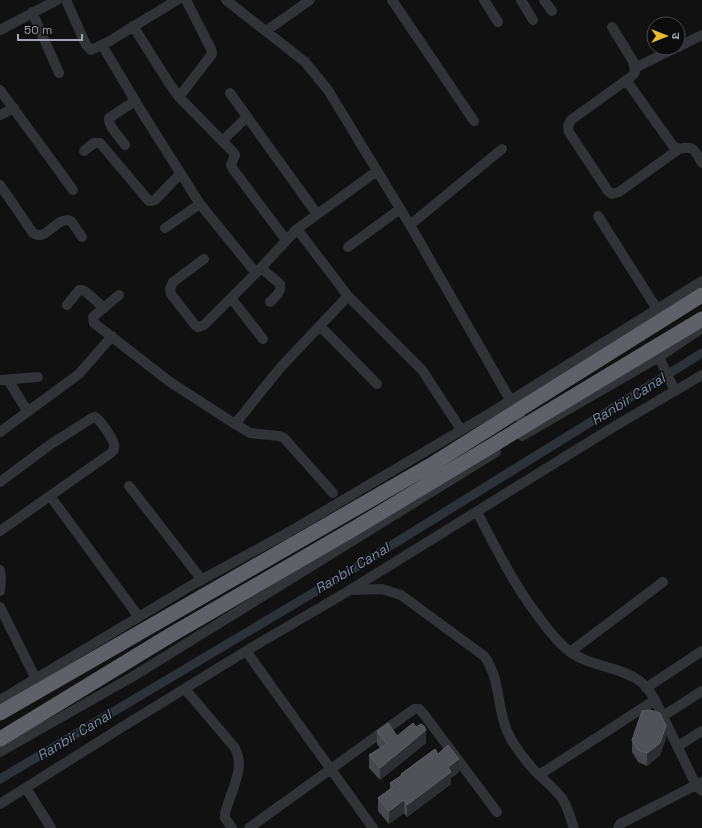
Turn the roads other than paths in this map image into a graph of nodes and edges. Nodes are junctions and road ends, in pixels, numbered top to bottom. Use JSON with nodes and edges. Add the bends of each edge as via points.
{"nodes":[{"id":1,"x":57,"y":0,"type":"edge"},
{"id":2,"x":66,"y":0,"type":"edge"},
{"id":3,"x":177,"y":0,"type":"edge"},
{"id":4,"x":186,"y":0,"type":"edge"},
{"id":5,"x":226,"y":0,"type":"edge"},
{"id":6,"x":310,"y":0,"type":"edge"},
{"id":7,"x":392,"y":0,"type":"edge"},
{"id":8,"x":484,"y":0,"type":"edge"},
{"id":9,"x":521,"y":0,"type":"edge"},
{"id":10,"x":544,"y":0,"type":"edge"},
{"id":11,"x":552,"y":11,"type":"dead end"},
{"id":12,"x":32,"y":12,"type":"junction"},
{"id":13,"x":533,"y":20,"type":"dead end"},
{"id":14,"x":498,"y":22,"type":"dead end"},
{"id":15,"x":133,"y":26,"type":"junction"},
{"id":16,"x":612,"y":27,"type":"dead end"},
{"id":17,"x":0,"y":30,"type":"edge"},
{"id":18,"x":266,"y":30,"type":"junction"},
{"id":19,"x":702,"y":34,"type":"edge"},
{"id":20,"x":686,"y":42,"type":"edge"},
{"id":21,"x":102,"y":44,"type":"junction"},
{"id":22,"x":659,"y":56,"type":"edge"},
{"id":23,"x":635,"y":68,"type":"junction"},
{"id":24,"x":59,"y":73,"type":"dead end"},
{"id":25,"x":626,"y":80,"type":"junction"},
{"id":26,"x":0,"y":90,"type":"edge"},
{"id":27,"x":230,"y":93,"type":"dead end"},
{"id":28,"x":179,"y":97,"type":"junction"},
{"id":29,"x":135,"y":101,"type":"junction"},
{"id":30,"x":14,"y":108,"type":"junction"},
{"id":31,"x":0,"y":115,"type":"edge"},
{"id":32,"x":247,"y":118,"type":"junction"},
{"id":33,"x":474,"y":120,"type":"dead end"},
{"id":34,"x":222,"y":141,"type":"junction"},
{"id":35,"x":125,"y":145,"type":"dead end"},
{"id":36,"x":502,"y":149,"type":"dead end"},
{"id":37,"x":679,"y":149,"type":"junction"},
{"id":38,"x":84,"y":151,"type":"dead end"},
{"id":39,"x":702,"y":163,"type":"edge"},
{"id":40,"x":377,"y":171,"type":"junction"},
{"id":41,"x":180,"y":174,"type":"junction"},
{"id":42,"x":0,"y":185,"type":"edge"},
{"id":43,"x":74,"y":190,"type":"dead end"},
{"id":44,"x":200,"y":204,"type":"junction"},
{"id":45,"x":400,"y":209,"type":"junction"},
{"id":46,"x":317,"y":214,"type":"junction"},
{"id":47,"x":598,"y":216,"type":"dead end"},
{"id":48,"x":410,"y":225,"type":"junction"},
{"id":49,"x":165,"y":228,"type":"dead end"},
{"id":50,"x":297,"y":229,"type":"junction"},
{"id":51,"x":82,"y":237,"type":"dead end"},
{"id":52,"x":286,"y":240,"type":"junction"},
{"id":53,"x":348,"y":247,"type":"dead end"},
{"id":54,"x":204,"y":259,"type":"dead end"},
{"id":55,"x":259,"y":270,"type":"junction"},
{"id":56,"x":702,"y":282,"type":"edge"},
{"id":57,"x":120,"y":295,"type":"dead end"},
{"id":58,"x":702,"y":295,"type":"edge"},
{"id":59,"x":348,"y":296,"type":"junction"},
{"id":60,"x":231,"y":298,"type":"junction"},
{"id":61,"x":270,"y":302,"type":"dead end"},
{"id":62,"x":67,"y":305,"type":"dead end"},
{"id":63,"x":104,"y":308,"type":"junction"},
{"id":64,"x":657,"y":309,"type":"junction"},
{"id":65,"x":702,"y":319,"type":"edge"},
{"id":66,"x":320,"y":326,"type":"junction"},
{"id":67,"x":702,"y":328,"type":"edge"},
{"id":68,"x":112,"y":336,"type":"junction"},
{"id":69,"x":263,"y":338,"type":"dead end"},
{"id":70,"x":660,"y":360,"type":"junction"},
{"id":71,"x":702,"y":375,"type":"edge"},
{"id":72,"x":38,"y":377,"type":"dead end"},
{"id":73,"x":4,"y":380,"type":"edge"},
{"id":74,"x":377,"y":384,"type":"dead end"},
{"id":75,"x":674,"y":387,"type":"junction"},
{"id":76,"x":510,"y":400,"type":"junction"},
{"id":77,"x":28,"y":412,"type":"junction"},
{"id":78,"x":234,"y":424,"type":"junction"},
{"id":79,"x":458,"y":425,"type":"dead end"},
{"id":80,"x":0,"y":432,"type":"edge"},
{"id":81,"x":529,"y":432,"type":"junction"},
{"id":82,"x":0,"y":482,"type":"edge"},
{"id":83,"x":129,"y":486,"type":"dead end"},
{"id":84,"x":333,"y":493,"type":"dead end"},
{"id":85,"x":50,"y":496,"type":"junction"},
{"id":86,"x":477,"y":512,"type":"junction"},
{"id":87,"x":0,"y":531,"type":"edge"},
{"id":88,"x":0,"y":570,"type":"edge"},
{"id":89,"x":202,"y":580,"type":"junction"},
{"id":90,"x":663,"y":582,"type":"dead end"},
{"id":91,"x":350,"y":590,"type":"junction"},
{"id":92,"x":0,"y":591,"type":"edge"},
{"id":93,"x":0,"y":607,"type":"edge"},
{"id":94,"x":139,"y":618,"type":"junction"},
{"id":95,"x":246,"y":651,"type":"junction"},
{"id":96,"x":702,"y":651,"type":"edge"},
{"id":97,"x":570,"y":652,"type":"junction"},
{"id":98,"x":36,"y":679,"type":"junction"},
{"id":99,"x":646,"y":688,"type":"junction"},
{"id":100,"x":185,"y":689,"type":"junction"},
{"id":101,"x":702,"y":691,"type":"edge"},
{"id":102,"x":0,"y":700,"type":"edge"},
{"id":103,"x":655,"y":700,"type":"junction"},
{"id":104,"x":0,"y":713,"type":"edge"},
{"id":105,"x":663,"y":716,"type":"junction"},
{"id":106,"x":702,"y":731,"type":"edge"},
{"id":107,"x":0,"y":739,"type":"edge"},
{"id":108,"x":678,"y":746,"type":"junction"},
{"id":109,"x":0,"y":752,"type":"edge"},
{"id":110,"x":331,"y":770,"type":"junction"},
{"id":111,"x":539,"y":775,"type":"junction"},
{"id":112,"x":700,"y":786,"type":"edge"},
{"id":113,"x":26,"y":788,"type":"junction"},
{"id":114,"x":0,"y":804,"type":"edge"},
{"id":115,"x":497,"y":812,"type":"dead end"},
{"id":116,"x":51,"y":828,"type":"edge"},
{"id":117,"x":232,"y":828,"type":"edge"},
{"id":118,"x":249,"y":828,"type":"edge"},
{"id":119,"x":373,"y":828,"type":"edge"},
{"id":120,"x":574,"y":828,"type":"edge"},
{"id":121,"x":618,"y":828,"type":"edge"}],
"edges":[{"from":1,"to":12,"type":"street"},
{"from":2,"to":21,"type":"street","via":[[87,47],[91,50]]},
{"from":3,"to":15,"type":"street"},
{"from":4,"to":28,"type":"street","via":[[212,54]]},
{"from":5,"to":18,"type":"street"},
{"from":6,"to":18,"type":"street"},
{"from":7,"to":33,"type":"street"},
{"from":8,"to":14,"type":"street"},
{"from":9,"to":13,"type":"street"},
{"from":10,"to":11,"type":"street"},
{"from":12,"to":17,"type":"street"},
{"from":12,"to":24,"type":"street"},
{"from":15,"to":21,"type":"street"},
{"from":15,"to":28,"type":"street"},
{"from":16,"to":23,"type":"street"},
{"from":18,"to":40,"type":"street","via":[[305,62],[328,90]]},
{"from":19,"to":20,"type":"street"},
{"from":21,"to":29,"type":"street"},
{"from":22,"to":23,"type":"street"},
{"from":23,"to":25,"type":"street","via":[[635,72]]},
{"from":25,"to":37,"type":"street","via":[[673,146]]},
{"from":25,"to":37,"type":"street","via":[[571,120],[568,126],[571,135],[608,191],[616,194]]},
{"from":26,"to":30,"type":"street"},
{"from":27,"to":32,"type":"street"},
{"from":28,"to":34,"type":"street"},
{"from":29,"to":35,"type":"street","via":[[109,120]]},
{"from":29,"to":41,"type":"street"},
{"from":30,"to":31,"type":"street"},
{"from":30,"to":43,"type":"street"},
{"from":32,"to":34,"type":"street"},
{"from":32,"to":46,"type":"street"},
{"from":34,"to":52,"type":"street","via":[[234,154],[231,165],[233,169]]},
{"from":36,"to":48,"type":"street"},
{"from":37,"to":39,"type":"street","via":[[687,146],[692,148]]},
{"from":38,"to":41,"type":"street","via":[[94,143],[100,143],[149,201],[155,200]]},
{"from":40,"to":45,"type":"street"},
{"from":40,"to":46,"type":"street"},
{"from":41,"to":44,"type":"street"},
{"from":42,"to":51,"type":"street","via":[[36,236],[68,220]]},
{"from":44,"to":49,"type":"street"},
{"from":44,"to":55,"type":"street"},
{"from":45,"to":48,"type":"street"},
{"from":45,"to":53,"type":"street"},
{"from":46,"to":50,"type":"street"},
{"from":47,"to":64,"type":"street"},
{"from":48,"to":76,"type":"street"},
{"from":50,"to":52,"type":"street"},
{"from":50,"to":59,"type":"street"},
{"from":52,"to":55,"type":"street"},
{"from":54,"to":60,"type":"street","via":[[173,282],[171,294],[198,327],[204,325]]},
{"from":55,"to":60,"type":"street"},
{"from":55,"to":61,"type":"street","via":[[280,284],[279,292]]},
{"from":56,"to":64,"type":"street"},
{"from":57,"to":63,"type":"street"},
{"from":58,"to":104,"type":"highway","bridge":true,"via":[[431,465]]},
{"from":59,"to":66,"type":"street"},
{"from":59,"to":79,"type":"street","via":[[422,370]]},
{"from":60,"to":69,"type":"street"},
{"from":62,"to":63,"type":"street","via":[[79,290],[82,290]]},
{"from":63,"to":68,"type":"street","via":[[92,319]]},
{"from":64,"to":76,"type":"street"},
{"from":65,"to":107,"type":"highway","bridge":true},
{"from":66,"to":74,"type":"street"},
{"from":66,"to":78,"type":"street","via":[[280,368]]},
{"from":67,"to":70,"type":"street"},
{"from":68,"to":77,"type":"street","via":[[79,374]]},
{"from":68,"to":78,"type":"street","via":[[170,382]]},
{"from":70,"to":75,"type":"street"},
{"from":70,"to":81,"type":"street"},
{"from":71,"to":75,"type":"street"},
{"from":72,"to":73,"type":"street"},
{"from":73,"to":77,"type":"street"},
{"from":75,"to":86,"type":"street"},
{"from":76,"to":81,"type":"street"},
{"from":76,"to":89,"type":"street","via":[[289,532]]},
{"from":77,"to":80,"type":"street"},
{"from":78,"to":84,"type":"street","via":[[250,433],[284,438]]},
{"from":81,"to":109,"type":"street","via":[[139,673]]},
{"from":82,"to":85,"type":"street","via":[[52,444],[92,418],[98,418],[114,444],[114,449]]},
{"from":83,"to":89,"type":"street"},
{"from":85,"to":87,"type":"street"},
{"from":85,"to":94,"type":"street"},
{"from":86,"to":91,"type":"street"},
{"from":86,"to":97,"type":"street","via":[[514,582],[544,625]]},
{"from":88,"to":92,"type":"street"},
{"from":89,"to":94,"type":"street"},
{"from":90,"to":97,"type":"street"},
{"from":91,"to":95,"type":"street"},
{"from":91,"to":111,"type":"street","via":[[382,589],[401,595],[484,656],[493,672],[507,732]]},
{"from":93,"to":98,"type":"street"},
{"from":94,"to":98,"type":"street"},
{"from":95,"to":100,"type":"street"},
{"from":95,"to":110,"type":"street"},
{"from":96,"to":99,"type":"street"},
{"from":97,"to":99,"type":"street","via":[[578,658],[628,675],[640,681]]},
{"from":98,"to":102,"type":"street"},
{"from":99,"to":103,"type":"street"},
{"from":100,"to":113,"type":"street"},
{"from":100,"to":117,"type":"street","via":[[235,748],[238,755],[238,772],[225,813],[225,818]]},
{"from":101,"to":105,"type":"street"},
{"from":103,"to":105,"type":"street"},
{"from":103,"to":111,"type":"street"},
{"from":105,"to":108,"type":"street"},
{"from":106,"to":108,"type":"street"},
{"from":108,"to":112,"type":"street"},
{"from":110,"to":115,"type":"street","via":[[411,710],[417,709],[423,713]]},
{"from":110,"to":118,"type":"street"},
{"from":110,"to":119,"type":"street"},
{"from":111,"to":120,"type":"street","via":[[562,798]]},
{"from":112,"to":121,"type":"street","via":[[620,824]]},
{"from":113,"to":114,"type":"street"},
{"from":113,"to":116,"type":"street"}]}
